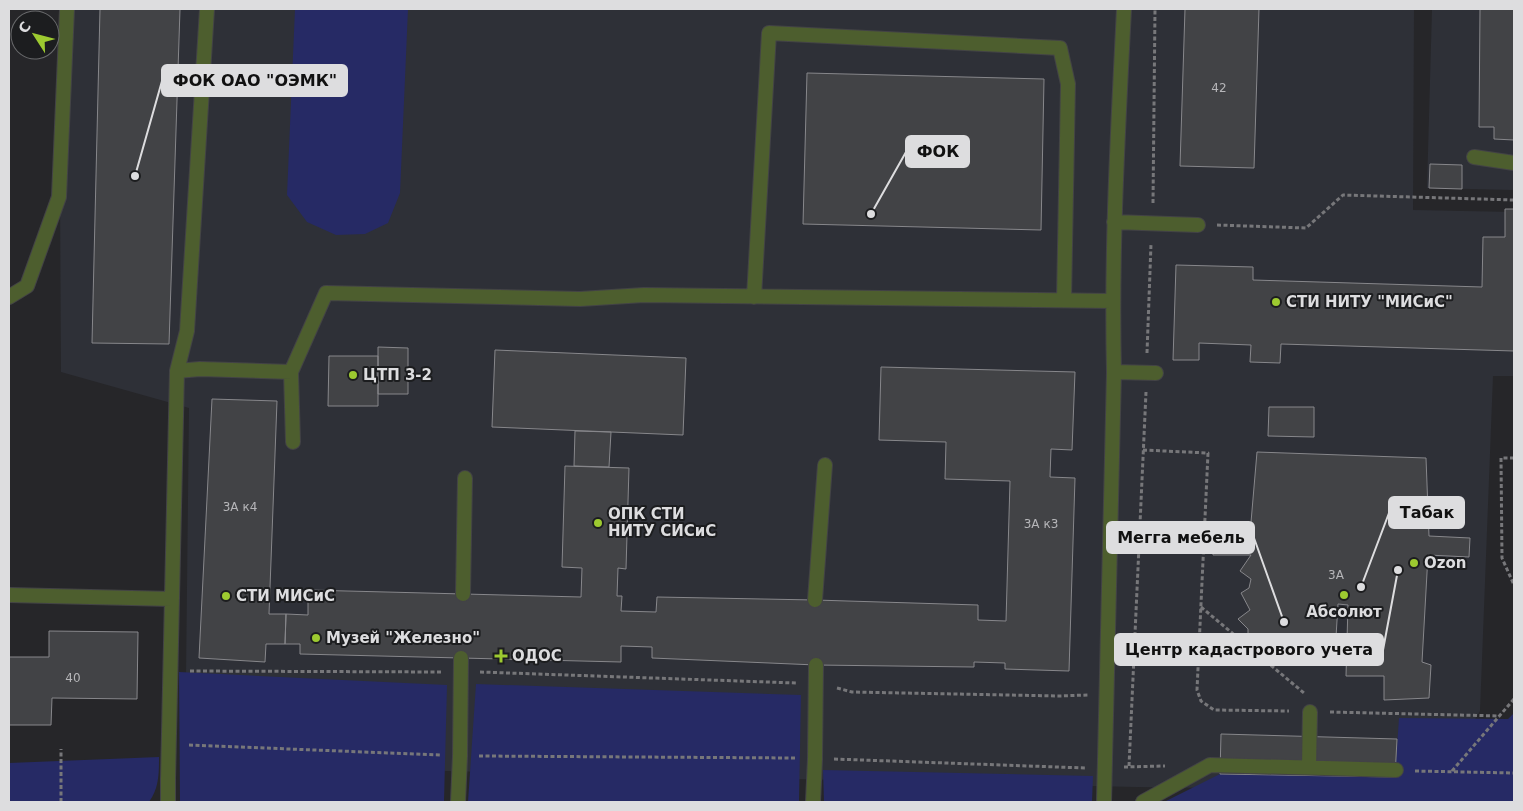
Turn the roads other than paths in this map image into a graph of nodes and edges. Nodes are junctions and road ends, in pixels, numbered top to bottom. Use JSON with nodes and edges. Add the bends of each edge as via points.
{"nodes":[{"id":1,"x":67,"y":9,"type":"edge"},
{"id":2,"x":208,"y":9,"type":"edge"},
{"id":3,"x":1124,"y":9,"type":"edge"},
{"id":4,"x":1474,"y":157,"type":"dead end"},
{"id":5,"x":1514,"y":163,"type":"edge"},
{"id":6,"x":1114,"y":222,"type":"junction"},
{"id":7,"x":1198,"y":225,"type":"road end"},
{"id":8,"x":9,"y":297,"type":"edge"},
{"id":9,"x":754,"y":297,"type":"junction"},
{"id":10,"x":1064,"y":300,"type":"junction"},
{"id":11,"x":1112,"y":301,"type":"junction"},
{"id":12,"x":177,"y":371,"type":"junction"},
{"id":13,"x":291,"y":372,"type":"junction"},
{"id":14,"x":1114,"y":372,"type":"junction"},
{"id":15,"x":1156,"y":373,"type":"dead end"},
{"id":16,"x":294,"y":442,"type":"dead end"},
{"id":17,"x":824,"y":465,"type":"dead end"},
{"id":18,"x":465,"y":478,"type":"dead end"},
{"id":19,"x":463,"y":594,"type":"dead end"},
{"id":20,"x":9,"y":595,"type":"edge"},
{"id":21,"x":172,"y":599,"type":"junction"},
{"id":22,"x":815,"y":600,"type":"dead end"},
{"id":23,"x":461,"y":665,"type":"road end"},
{"id":24,"x":816,"y":665,"type":"dead end"},
{"id":25,"x":1310,"y":712,"type":"road end"},
{"id":26,"x":1309,"y":767,"type":"junction"},
{"id":27,"x":1396,"y":770,"type":"road end"},
{"id":28,"x":168,"y":802,"type":"edge"},
{"id":29,"x":458,"y":802,"type":"edge"},
{"id":30,"x":813,"y":802,"type":"edge"},
{"id":31,"x":1104,"y":802,"type":"edge"},
{"id":32,"x":1142,"y":802,"type":"edge"}],
"edges":[{"from":1,"to":8,"type":"lane","via":[[59,197],[27,286]]},
{"from":2,"to":12,"type":"lane","via":[[187,331]]},
{"from":3,"to":6,"type":"lane"},
{"from":4,"to":5,"type":"lane"},
{"from":6,"to":7,"type":"lane"},
{"from":6,"to":11,"type":"lane"},
{"from":9,"to":10,"type":"lane"},
{"from":9,"to":10,"type":"lane","via":[[769,33],[1060,48],[1068,84]]},
{"from":9,"to":13,"type":"lane","via":[[644,295],[580,299],[326,294]]},
{"from":10,"to":11,"type":"lane"},
{"from":11,"to":14,"type":"lane"},
{"from":12,"to":13,"type":"lane"},
{"from":12,"to":21,"type":"lane"},
{"from":13,"to":16,"type":"lane"},
{"from":14,"to":15,"type":"lane"},
{"from":14,"to":31,"type":"lane"},
{"from":17,"to":22,"type":"lane"},
{"from":18,"to":19,"type":"lane"},
{"from":20,"to":21,"type":"lane"},
{"from":21,"to":28,"type":"lane"},
{"from":23,"to":29,"type":"lane"},
{"from":24,"to":30,"type":"lane"},
{"from":25,"to":26,"type":"lane"},
{"from":26,"to":27,"type":"lane"},
{"from":26,"to":32,"type":"lane","via":[[1210,765]]}]}
